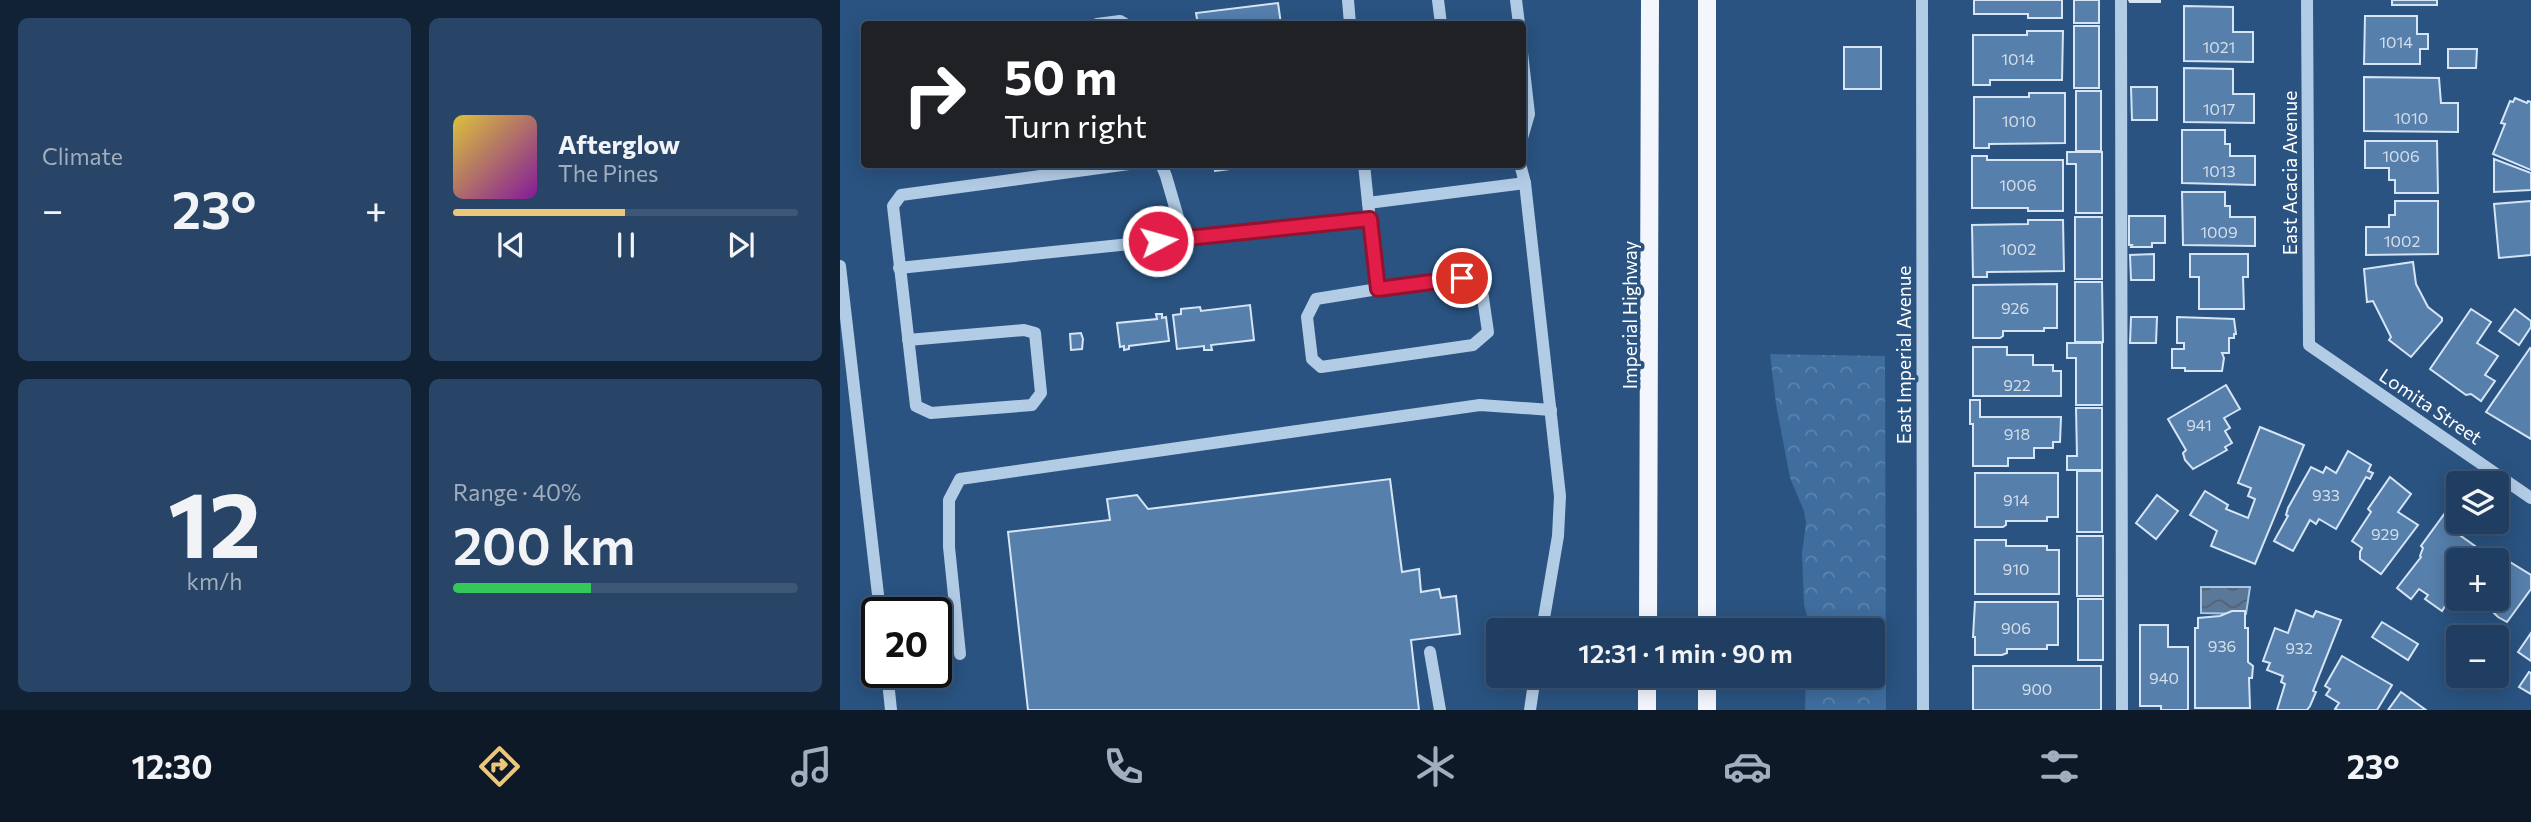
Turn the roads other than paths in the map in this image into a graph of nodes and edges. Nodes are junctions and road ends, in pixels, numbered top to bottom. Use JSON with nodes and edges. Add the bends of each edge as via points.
{"nodes":[{"id":1,"x":1348,"y":0,"type":"edge"},
{"id":2,"x":1438,"y":0,"type":"edge"},
{"id":3,"x":1516,"y":0,"type":"edge"},
{"id":4,"x":1650,"y":0,"type":"edge"},
{"id":5,"x":1707,"y":0,"type":"edge"},
{"id":6,"x":1922,"y":0,"type":"edge"},
{"id":7,"x":2121,"y":0,"type":"edge"},
{"id":8,"x":2307,"y":0,"type":"edge"},
{"id":9,"x":1350,"y":21,"type":"edge"},
{"id":10,"x":1441,"y":21,"type":"edge"},
{"id":11,"x":1519,"y":21,"type":"edge"},
{"id":12,"x":1526,"y":84,"type":"edge"},
{"id":13,"x":1526,"y":126,"type":"edge"},
{"id":14,"x":1100,"y":168,"type":"edge"},
{"id":15,"x":1163,"y":168,"type":"edge"},
{"id":16,"x":1364,"y":168,"type":"edge"},
{"id":17,"x":1521,"y":168,"type":"edge"},
{"id":18,"x":1525,"y":183,"type":"junction"},
{"id":19,"x":1368,"y":203,"type":"junction"},
{"id":20,"x":1370,"y":219,"type":"junction"},
{"id":21,"x":1184,"y":238,"type":"junction"},
{"id":22,"x":840,"y":266,"type":"edge"},
{"id":23,"x":899,"y":268,"type":"junction"},
{"id":24,"x":1378,"y":289,"type":"junction"},
{"id":25,"x":908,"y":340,"type":"junction"},
{"id":26,"x":2309,"y":345,"type":"joint"},
{"id":27,"x":1551,"y":410,"type":"junction"},
{"id":28,"x":2531,"y":498,"type":"edge"},
{"id":29,"x":878,"y":597,"type":"edge"},
{"id":30,"x":1544,"y":618,"type":"edge"},
{"id":31,"x":1648,"y":618,"type":"edge"},
{"id":32,"x":1707,"y":618,"type":"edge"},
{"id":33,"x":1430,"y":652,"type":"dead end"},
{"id":34,"x":960,"y":653,"type":"dead end"},
{"id":35,"x":889,"y":688,"type":"edge"},
{"id":36,"x":1533,"y":688,"type":"edge"},
{"id":37,"x":1647,"y":688,"type":"edge"},
{"id":38,"x":1707,"y":688,"type":"edge"},
{"id":39,"x":891,"y":710,"type":"edge"},
{"id":40,"x":1440,"y":710,"type":"edge"},
{"id":41,"x":1530,"y":710,"type":"edge"},
{"id":42,"x":1647,"y":710,"type":"edge"},
{"id":43,"x":1707,"y":710,"type":"edge"},
{"id":44,"x":1923,"y":710,"type":"edge"},
{"id":45,"x":2122,"y":710,"type":"edge"}],
"edges":[{"from":1,"to":9,"type":"street"},
{"from":2,"to":10,"type":"street"},
{"from":3,"to":11,"type":"street"},
{"from":4,"to":31,"type":"main road","name":"Imperial Highway"},
{"from":5,"to":32,"type":"main road"},
{"from":6,"to":44,"type":"street","name":"East Imperial Avenue"},
{"from":7,"to":45,"type":"street"},
{"from":8,"to":26,"type":"street","name":"East Acacia Avenue"},
{"from":12,"to":13,"type":"street","via":[[1530,114]]},
{"from":14,"to":23,"type":"street","via":[[901,195],[893,206]]},
{"from":15,"to":21,"type":"street"},
{"from":16,"to":19,"type":"street"},
{"from":17,"to":18,"type":"street"},
{"from":18,"to":19,"type":"street"},
{"from":18,"to":27,"type":"street"},
{"from":19,"to":20,"type":"street"},
{"from":20,"to":21,"type":"street"},
{"from":20,"to":24,"type":"street"},
{"from":21,"to":23,"type":"street"},
{"from":22,"to":29,"type":"street"},
{"from":23,"to":25,"type":"street"},
{"from":24,"to":24,"type":"street","via":[[1462,278],[1481,284],[1489,332],[1473,345],[1321,367],[1312,359],[1307,317],[1316,299]]},
{"from":25,"to":25,"type":"street","via":[[916,406],[931,413],[1032,405],[1041,393],[1035,333],[1024,330]]},
{"from":26,"to":28,"type":"street","name":"Lomita Street"},
{"from":27,"to":30,"type":"street","via":[[1560,515]]},
{"from":27,"to":34,"type":"street","via":[[1480,405],[960,478],[949,500]]},
{"from":33,"to":40,"type":"street"},
{"from":35,"to":39,"type":"street"},
{"from":36,"to":41,"type":"street"},
{"from":37,"to":42,"type":"main road"},
{"from":38,"to":43,"type":"main road"}]}
